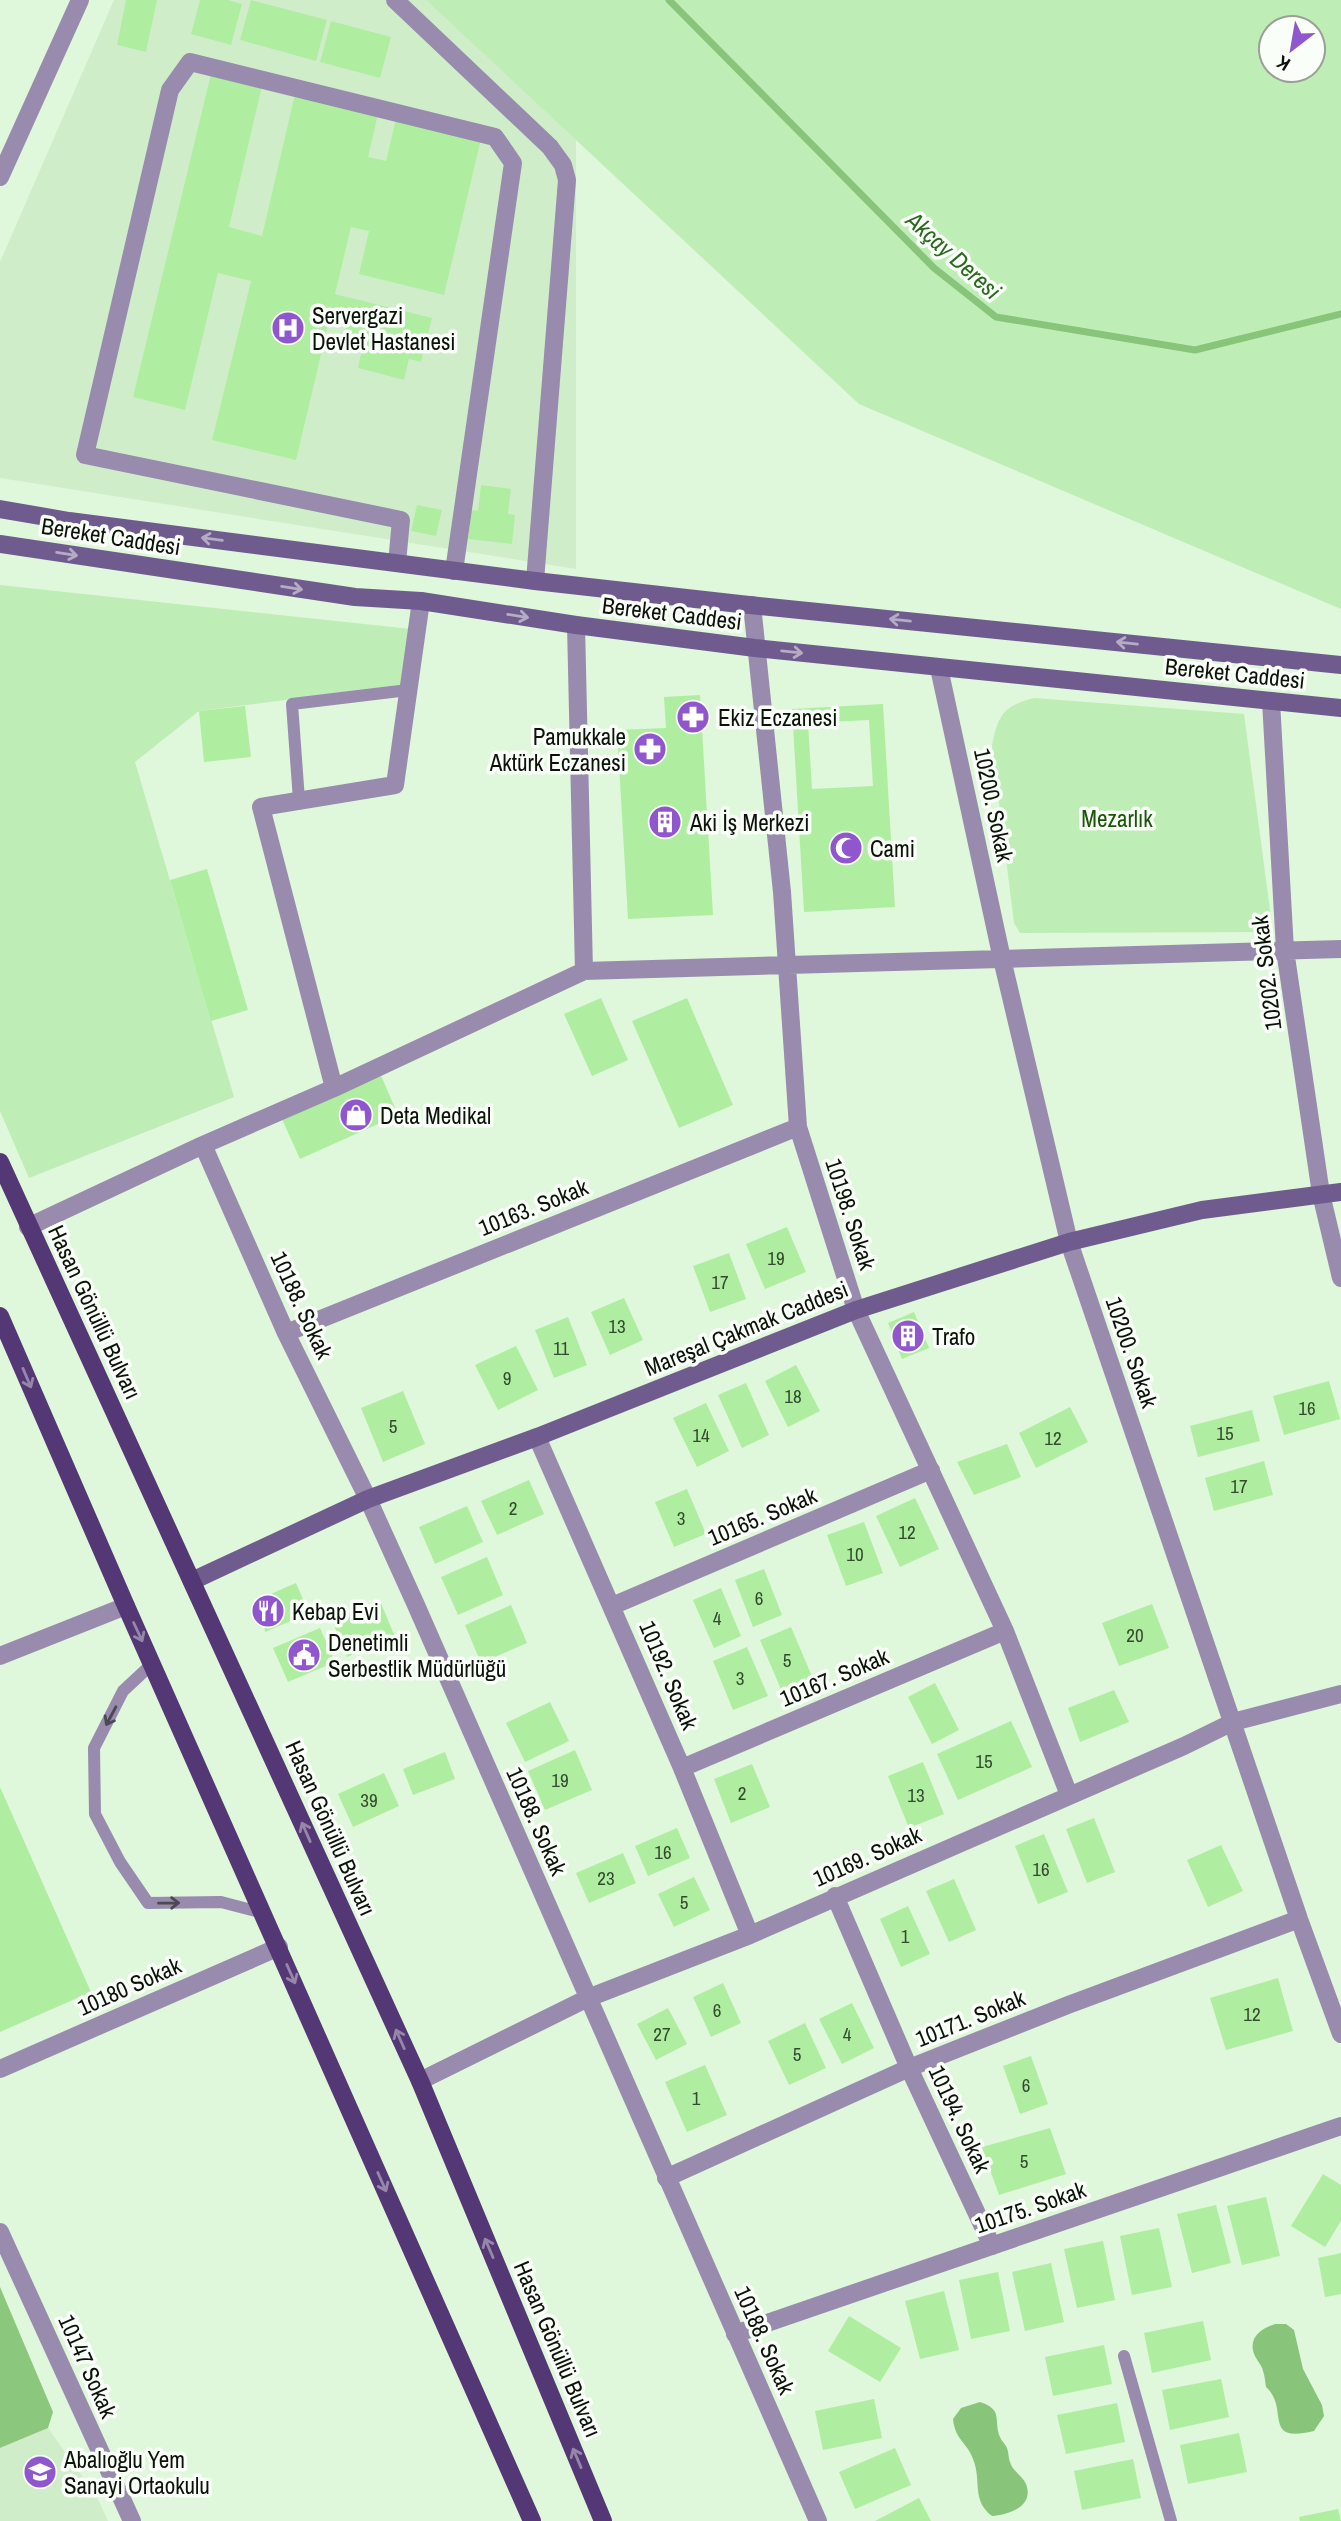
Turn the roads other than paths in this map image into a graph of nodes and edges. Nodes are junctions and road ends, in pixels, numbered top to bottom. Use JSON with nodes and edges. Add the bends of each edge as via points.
{"nodes":[{"id":1,"x":80,"y":0,"type":"edge"},
{"id":2,"x":395,"y":0,"type":"edge"},
{"id":3,"x":0,"y":177,"type":"edge"},
{"id":4,"x":0,"y":509,"type":"edge"},
{"id":5,"x":0,"y":544,"type":"edge"},
{"id":6,"x":397,"y":563,"type":"junction"},
{"id":7,"x":454,"y":571,"type":"junction"},
{"id":8,"x":535,"y":581,"type":"junction"},
{"id":9,"x":421,"y":601,"type":"junction"},
{"id":10,"x":752,"y":605,"type":"junction"},
{"id":11,"x":576,"y":625,"type":"junction"},
{"id":12,"x":755,"y":648,"type":"junction"},
{"id":13,"x":1341,"y":665,"type":"edge"},
{"id":14,"x":939,"y":668,"type":"junction"},
{"id":15,"x":408,"y":690,"type":"junction"},
{"id":16,"x":1271,"y":701,"type":"junction"},
{"id":17,"x":1341,"y":708,"type":"edge"},
{"id":18,"x":299,"y":800,"type":"junction"},
{"id":19,"x":1341,"y":948,"type":"edge"},
{"id":20,"x":1285,"y":950,"type":"junction"},
{"id":21,"x":1002,"y":959,"type":"junction"},
{"id":22,"x":786,"y":965,"type":"junction"},
{"id":23,"x":584,"y":971,"type":"junction"},
{"id":24,"x":334,"y":1088,"type":"junction"},
{"id":25,"x":798,"y":1127,"type":"junction"},
{"id":26,"x":203,"y":1145,"type":"junction"},
{"id":27,"x":0,"y":1162,"type":"edge"},
{"id":28,"x":1341,"y":1192,"type":"edge"},
{"id":29,"x":1321,"y":1194,"type":"junction"},
{"id":30,"x":28,"y":1227,"type":"junction"},
{"id":31,"x":1069,"y":1242,"type":"junction"},
{"id":32,"x":1341,"y":1278,"type":"edge"},
{"id":33,"x":856,"y":1310,"type":"junction"},
{"id":34,"x":0,"y":1316,"type":"edge"},
{"id":35,"x":286,"y":1333,"type":"junction"},
{"id":36,"x":537,"y":1437,"type":"junction"},
{"id":37,"x":931,"y":1471,"type":"junction"},
{"id":38,"x":368,"y":1500,"type":"junction"},
{"id":39,"x":192,"y":1581,"type":"junction"},
{"id":40,"x":126,"y":1606,"type":"junction"},
{"id":41,"x":612,"y":1606,"type":"junction"},
{"id":42,"x":1005,"y":1631,"type":"junction"},
{"id":43,"x":0,"y":1656,"type":"edge"},
{"id":44,"x":153,"y":1663,"type":"junction"},
{"id":45,"x":1341,"y":1694,"type":"edge"},
{"id":46,"x":1233,"y":1722,"type":"junction"},
{"id":47,"x":682,"y":1768,"type":"junction"},
{"id":48,"x":1069,"y":1795,"type":"junction"},
{"id":49,"x":835,"y":1896,"type":"junction"},
{"id":50,"x":263,"y":1913,"type":"junction"},
{"id":51,"x":1299,"y":1919,"type":"junction"},
{"id":52,"x":750,"y":1935,"type":"junction"},
{"id":53,"x":279,"y":1947,"type":"junction"},
{"id":54,"x":587,"y":1998,"type":"junction"},
{"id":55,"x":1341,"y":2034,"type":"edge"},
{"id":56,"x":909,"y":2068,"type":"junction"},
{"id":57,"x":0,"y":2069,"type":"edge"},
{"id":58,"x":419,"y":2081,"type":"junction"},
{"id":59,"x":1341,"y":2126,"type":"edge"},
{"id":60,"x":666,"y":2179,"type":"junction"},
{"id":61,"x":0,"y":2232,"type":"edge"},
{"id":62,"x":992,"y":2246,"type":"junction"},
{"id":63,"x":735,"y":2334,"type":"junction"},
{"id":64,"x":1124,"y":2356,"type":"dead end"},
{"id":65,"x":132,"y":2521,"type":"edge"},
{"id":66,"x":532,"y":2521,"type":"edge"},
{"id":67,"x":603,"y":2521,"type":"edge"},
{"id":68,"x":818,"y":2521,"type":"edge"},
{"id":69,"x":1171,"y":2521,"type":"edge"}],
"edges":[{"from":1,"to":3,"type":"street"},
{"from":2,"to":8,"type":"street","via":[[564,164],[567,180]]},
{"from":6,"to":4,"type":"street","name":"Bereket Caddesi","one_way":true,"via":[[69,522]]},
{"from":5,"to":9,"type":"street","name":"Bereket Caddesi","one_way":true,"via":[[355,597]]},
{"from":6,"to":7,"type":"street","name":"Bereket Caddesi"},
{"from":6,"to":7,"type":"street","via":[[401,520],[85,455],[170,90],[190,62],[495,136],[513,163]]},
{"from":7,"to":8,"type":"street","name":"Bereket Caddesi"},
{"from":8,"to":10,"type":"street","name":"Bereket Caddesi"},
{"from":9,"to":11,"type":"street","name":"Bereket Caddesi","one_way":true},
{"from":9,"to":15,"type":"street"},
{"from":10,"to":12,"type":"street","name":"10198. Sokak"},
{"from":13,"to":10,"type":"street","name":"Bereket Caddesi","one_way":true},
{"from":11,"to":12,"type":"street","name":"Bereket Caddesi"},
{"from":11,"to":23,"type":"street"},
{"from":12,"to":14,"type":"street","name":"Bereket Caddesi","one_way":true},
{"from":12,"to":22,"type":"street","name":"10198. Sokak"},
{"from":14,"to":16,"type":"street","name":"Bereket Caddesi"},
{"from":14,"to":21,"type":"street","name":"10200. Sokak"},
{"from":15,"to":18,"type":"street","via":[[394,785]]},
{"from":15,"to":18,"type":"lane","via":[[292,704]]},
{"from":16,"to":17,"type":"street","name":"Bereket Caddesi"},
{"from":16,"to":20,"type":"street","name":"10202. Sokak"},
{"from":18,"to":24,"type":"street","via":[[261,807]]},
{"from":19,"to":20,"type":"street"},
{"from":20,"to":21,"type":"street"},
{"from":20,"to":29,"type":"street","name":"10202. Sokak"},
{"from":21,"to":22,"type":"street"},
{"from":21,"to":31,"type":"street","name":"10200. Sokak"},
{"from":22,"to":23,"type":"street"},
{"from":22,"to":25,"type":"street","name":"10198. Sokak"},
{"from":23,"to":24,"type":"street"},
{"from":24,"to":26,"type":"street"},
{"from":25,"to":33,"type":"street","name":"10198. Sokak"},
{"from":25,"to":35,"type":"street","name":"10163. Sokak"},
{"from":26,"to":30,"type":"street"},
{"from":26,"to":35,"type":"street","name":"10188. Sokak"},
{"from":27,"to":30,"type":"main road","name":"Hasan Gönüllü Bulvarı"},
{"from":28,"to":29,"type":"street","name":"Mareşal Çakmak Caddesi"},
{"from":29,"to":31,"type":"street","name":"Mareşal Çakmak Caddesi","via":[[1202,1210]]},
{"from":29,"to":32,"type":"street","name":"10202. Sokak"},
{"from":30,"to":39,"type":"main road","name":"Hasan Gönüllü Bulvarı"},
{"from":31,"to":33,"type":"street","name":"Mareşal Çakmak Caddesi"},
{"from":31,"to":46,"type":"street","name":"10200. Sokak"},
{"from":33,"to":36,"type":"street","name":"Mareşal Çakmak Caddesi"},
{"from":33,"to":37,"type":"street","name":"10198. Sokak"},
{"from":34,"to":40,"type":"main road","one_way":true},
{"from":35,"to":38,"type":"street","name":"10188. Sokak"},
{"from":36,"to":38,"type":"street","name":"Mareşal Çakmak Caddesi"},
{"from":36,"to":41,"type":"street","name":"10192. Sokak"},
{"from":37,"to":41,"type":"street","name":"10165. Sokak"},
{"from":37,"to":42,"type":"street","name":"10198. Sokak"},
{"from":38,"to":39,"type":"street","name":"Mareşal Çakmak Caddesi"},
{"from":38,"to":54,"type":"street","name":"10188. Sokak"},
{"from":58,"to":39,"type":"main road","name":"Hasan Gönüllü Bulvarı","one_way":true},
{"from":40,"to":43,"type":"street"},
{"from":40,"to":44,"type":"main road","one_way":true},
{"from":41,"to":47,"type":"street","name":"10192. Sokak"},
{"from":42,"to":47,"type":"street","name":"10167. Sokak"},
{"from":42,"to":48,"type":"street","name":"10198. Sokak"},
{"from":44,"to":50,"type":"main road"},
{"from":44,"to":50,"type":"lane","one_way":true,"via":[[123,1692],[94,1748],[95,1814],[148,1903],[221,1902]]},
{"from":45,"to":46,"type":"street","name":"10169. Sokak"},
{"from":46,"to":48,"type":"street","name":"10169. Sokak"},
{"from":46,"to":51,"type":"street","name":"10200. Sokak"},
{"from":47,"to":52,"type":"street","name":"10192. Sokak"},
{"from":48,"to":49,"type":"street","name":"10169. Sokak"},
{"from":49,"to":52,"type":"street","name":"10169. Sokak"},
{"from":49,"to":56,"type":"street","name":"10194. Sokak"},
{"from":50,"to":53,"type":"main road"},
{"from":51,"to":55,"type":"street","name":"10200. Sokak"},
{"from":51,"to":56,"type":"street","name":"10171. Sokak"},
{"from":52,"to":54,"type":"street","name":"10169. Sokak"},
{"from":53,"to":57,"type":"street","name":"10180 Sokak"},
{"from":53,"to":66,"type":"main road","one_way":true},
{"from":54,"to":58,"type":"street","name":"10169. Sokak"},
{"from":54,"to":60,"type":"street","name":"10188. Sokak"},
{"from":56,"to":60,"type":"street","name":"10171. Sokak"},
{"from":56,"to":62,"type":"street","name":"10194. Sokak"},
{"from":67,"to":58,"type":"main road","name":"Hasan Gönüllü Bulvarı","one_way":true},
{"from":59,"to":62,"type":"street","name":"10175. Sokak"},
{"from":60,"to":63,"type":"street","name":"10188. Sokak"},
{"from":61,"to":65,"type":"street","name":"10147 Sokak"},
{"from":62,"to":63,"type":"street","name":"10175. Sokak"},
{"from":63,"to":68,"type":"street","name":"10188. Sokak"},
{"from":64,"to":69,"type":"lane"}]}
